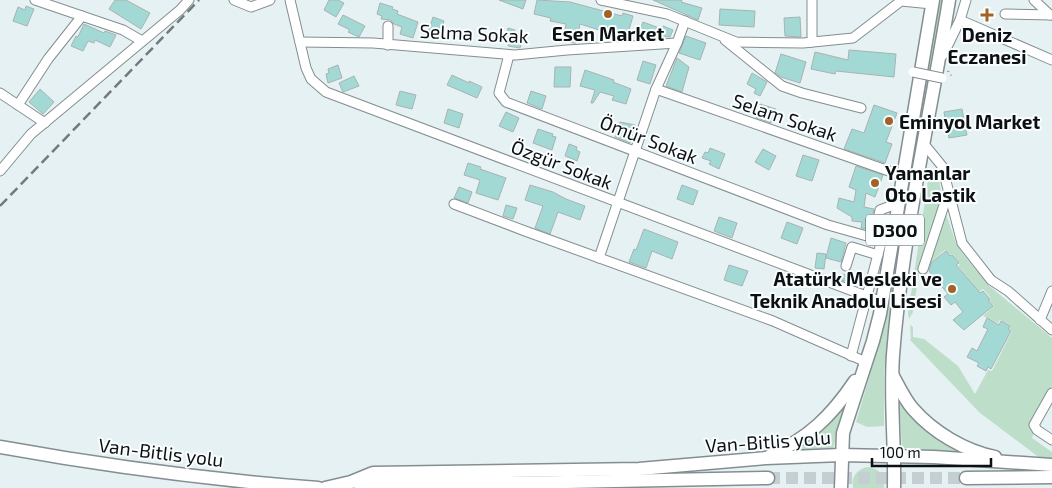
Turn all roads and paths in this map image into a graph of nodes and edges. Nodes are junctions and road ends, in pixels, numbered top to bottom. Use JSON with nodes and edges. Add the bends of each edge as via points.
{"nodes":[{"id":1,"x":35,"y":0,"type":"edge"},
{"id":2,"x":189,"y":0,"type":"edge"},
{"id":3,"x":234,"y":0,"type":"edge"},
{"id":4,"x":270,"y":0,"type":"edge"},
{"id":5,"x":290,"y":0,"type":"edge"},
{"id":6,"x":601,"y":0,"type":"edge"},
{"id":7,"x":812,"y":0,"type":"edge"},
{"id":8,"x":900,"y":0,"type":"edge"},
{"id":9,"x":949,"y":0,"type":"edge"},
{"id":10,"x":966,"y":0,"type":"edge"},
{"id":11,"x":1034,"y":0,"type":"edge"},
{"id":12,"x":932,"y":2,"type":"edge"},
{"id":13,"x":1005,"y":14,"type":"dead end"},
{"id":14,"x":1051,"y":15,"type":"edge"},
{"id":15,"x":82,"y":16,"type":"junction"},
{"id":16,"x":960,"y":20,"type":"junction"},
{"id":17,"x":685,"y":21,"type":"junction"},
{"id":18,"x":388,"y":26,"type":"dead end"},
{"id":19,"x":718,"y":34,"type":"junction"},
{"id":20,"x":142,"y":41,"type":"junction"},
{"id":21,"x":300,"y":42,"type":"junction"},
{"id":22,"x":812,"y":42,"type":"junction"},
{"id":23,"x":677,"y":43,"type":"junction"},
{"id":24,"x":388,"y":45,"type":"junction"},
{"id":25,"x":509,"y":55,"type":"junction"},
{"id":26,"x":1052,"y":60,"type":"edge"},
{"id":27,"x":938,"y":65,"type":"junction"},
{"id":28,"x":913,"y":72,"type":"dead end"},
{"id":29,"x":942,"y":78,"type":"dead end"},
{"id":30,"x":656,"y":89,"type":"junction"},
{"id":31,"x":0,"y":92,"type":"edge"},
{"id":32,"x":18,"y":105,"type":"junction"},
{"id":33,"x":861,"y":108,"type":"dead end"},
{"id":34,"x":44,"y":123,"type":"junction"},
{"id":35,"x":924,"y":144,"type":"junction"},
{"id":36,"x":636,"y":152,"type":"junction"},
{"id":37,"x":0,"y":171,"type":"edge"},
{"id":38,"x":903,"y":176,"type":"junction"},
{"id":39,"x":948,"y":192,"type":"junction"},
{"id":40,"x":618,"y":203,"type":"junction"},
{"id":41,"x":899,"y":203,"type":"junction"},
{"id":42,"x":454,"y":204,"type":"dead end"},
{"id":43,"x":878,"y":241,"type":"junction"},
{"id":44,"x":863,"y":250,"type":"junction"},
{"id":45,"x":878,"y":255,"type":"junction"},
{"id":46,"x":599,"y":258,"type":"junction"},
{"id":47,"x":846,"y":266,"type":"dead end"},
{"id":48,"x":923,"y":269,"type":"dead end"},
{"id":49,"x":1052,"y":291,"type":"edge"},
{"id":50,"x":867,"y":297,"type":"junction"},
{"id":51,"x":882,"y":302,"type":"junction"},
{"id":52,"x":1040,"y":320,"type":"junction"},
{"id":53,"x":1052,"y":330,"type":"edge"},
{"id":54,"x":851,"y":356,"type":"junction"},
{"id":55,"x":865,"y":364,"type":"junction"},
{"id":56,"x":892,"y":375,"type":"junction"},
{"id":57,"x":1052,"y":393,"type":"edge"},
{"id":58,"x":1052,"y":440,"type":"edge"},
{"id":59,"x":0,"y":447,"type":"edge"},
{"id":60,"x":841,"y":455,"type":"junction"},
{"id":61,"x":895,"y":456,"type":"junction"},
{"id":62,"x":766,"y":458,"type":"junction"},
{"id":63,"x":1037,"y":465,"type":"junction"},
{"id":64,"x":1052,"y":465,"type":"edge"},
{"id":65,"x":1052,"y":477,"type":"edge"},
{"id":66,"x":768,"y":478,"type":"tunnel mouth"},
{"id":67,"x":966,"y":478,"type":"tunnel mouth"},
{"id":68,"x":351,"y":482,"type":"junction"},
{"id":69,"x":260,"y":486,"type":"edge"},
{"id":70,"x":318,"y":488,"type":"edge"},
{"id":71,"x":325,"y":488,"type":"edge"},
{"id":72,"x":841,"y":488,"type":"edge"},
{"id":73,"x":894,"y":488,"type":"edge"}],
"edges":[{"from":1,"to":15,"type":"street"},
{"from":2,"to":20,"type":"street"},
{"from":3,"to":4,"type":"street","via":[[251,7]]},
{"from":5,"to":21,"type":"street","name":"Özgür Sokak"},
{"from":6,"to":17,"type":"street"},
{"from":7,"to":22,"type":"street"},
{"from":8,"to":12,"type":"street"},
{"from":8,"to":22,"type":"street","via":[[853,38]]},
{"from":9,"to":27,"type":"highway","number":"D300"},
{"from":10,"to":16,"type":"street"},
{"from":11,"to":14,"type":"street"},
{"from":12,"to":38,"type":"highway","name":"Van-Bitlis yolu","number":"D300"},
{"from":13,"to":14,"type":"street"},
{"from":15,"to":20,"type":"street","via":[[123,30]]},
{"from":15,"to":32,"type":"street","via":[[48,58]]},
{"from":16,"to":26,"type":"street"},
{"from":16,"to":27,"type":"street"},
{"from":17,"to":19,"type":"street"},
{"from":17,"to":23,"type":"street"},
{"from":18,"to":24,"type":"street"},
{"from":19,"to":22,"type":"street","via":[[736,42]]},
{"from":19,"to":33,"type":"street","via":[[782,86]]},
{"from":20,"to":34,"type":"street"},
{"from":21,"to":24,"type":"street","name":"Selma Sokak"},
{"from":21,"to":40,"type":"street","name":"Özgür Sokak","via":[[306,68],[326,92]]},
{"from":23,"to":25,"type":"street","name":"Selma Sokak"},
{"from":23,"to":30,"type":"street"},
{"from":24,"to":25,"type":"street","name":"Selma Sokak"},
{"from":25,"to":36,"type":"street","name":"Ömür Sokak","via":[[499,93],[506,102]]},
{"from":27,"to":35,"type":"highway","number":"D300"},
{"from":28,"to":29,"type":"street","bridge":true},
{"from":30,"to":36,"type":"street"},
{"from":30,"to":38,"type":"street","name":"Selam Sokak"},
{"from":31,"to":32,"type":"street"},
{"from":32,"to":34,"type":"street"},
{"from":34,"to":37,"type":"street"},
{"from":35,"to":39,"type":"street","via":[[942,166]]},
{"from":35,"to":56,"type":"highway","number":"D300","via":[[903,263]]},
{"from":36,"to":40,"type":"street"},
{"from":36,"to":43,"type":"street","name":"Ömür Sokak"},
{"from":38,"to":41,"type":"highway","name":"Van-Bitlis yolu","number":"D300"},
{"from":39,"to":48,"type":"street"},
{"from":39,"to":52,"type":"street","via":[[962,243],[991,280]]},
{"from":40,"to":46,"type":"street"},
{"from":40,"to":50,"type":"street","name":"Özgür Sokak"},
{"from":41,"to":43,"type":"highway","name":"Van-Bitlis yolu","number":"D300"},
{"from":41,"to":43,"type":"street","via":[[880,210]]},
{"from":42,"to":46,"type":"street"},
{"from":43,"to":44,"type":"street"},
{"from":43,"to":45,"type":"street"},
{"from":43,"to":51,"type":"highway","name":"Van-Bitlis yolu","number":"D300"},
{"from":44,"to":45,"type":"street"},
{"from":44,"to":47,"type":"street","via":[[852,247]]},
{"from":45,"to":50,"type":"street"},
{"from":46,"to":54,"type":"street","via":[[773,321]]},
{"from":49,"to":52,"type":"street"},
{"from":50,"to":51,"type":"street","name":"Özgür Sokak"},
{"from":50,"to":54,"type":"street"},
{"from":51,"to":55,"type":"highway","name":"Van-Bitlis yolu","number":"D300"},
{"from":52,"to":53,"type":"street"},
{"from":54,"to":55,"type":"street"},
{"from":55,"to":60,"type":"highway","name":"Van-Bitlis yolu","number":"D300","via":[[845,424]]},
{"from":55,"to":62,"type":"highway","via":[[831,413],[812,432]]},
{"from":56,"to":61,"type":"highway"},
{"from":56,"to":63,"type":"highway","via":[[912,408],[957,443],[989,455]]},
{"from":57,"to":58,"type":"street","via":[[1034,424]]},
{"from":59,"to":69,"type":"highway","name":"Van-Bitlis yolu"},
{"from":60,"to":61,"type":"highway"},
{"from":60,"to":62,"type":"highway","name":"Van-Bitlis yolu"},
{"from":60,"to":72,"type":"highway"},
{"from":61,"to":63,"type":"highway"},
{"from":61,"to":73,"type":"highway"},
{"from":62,"to":68,"type":"highway","name":"Van-Bitlis yolu","via":[[639,469],[373,473]]},
{"from":63,"to":64,"type":"highway"},
{"from":65,"to":67,"type":"highway"},
{"from":66,"to":68,"type":"highway","via":[[515,483]]},
{"from":68,"to":71,"type":"highway","name":"Van-Bitlis yolu"},
{"from":69,"to":70,"type":"highway","name":"Van-Bitlis yolu"}]}
